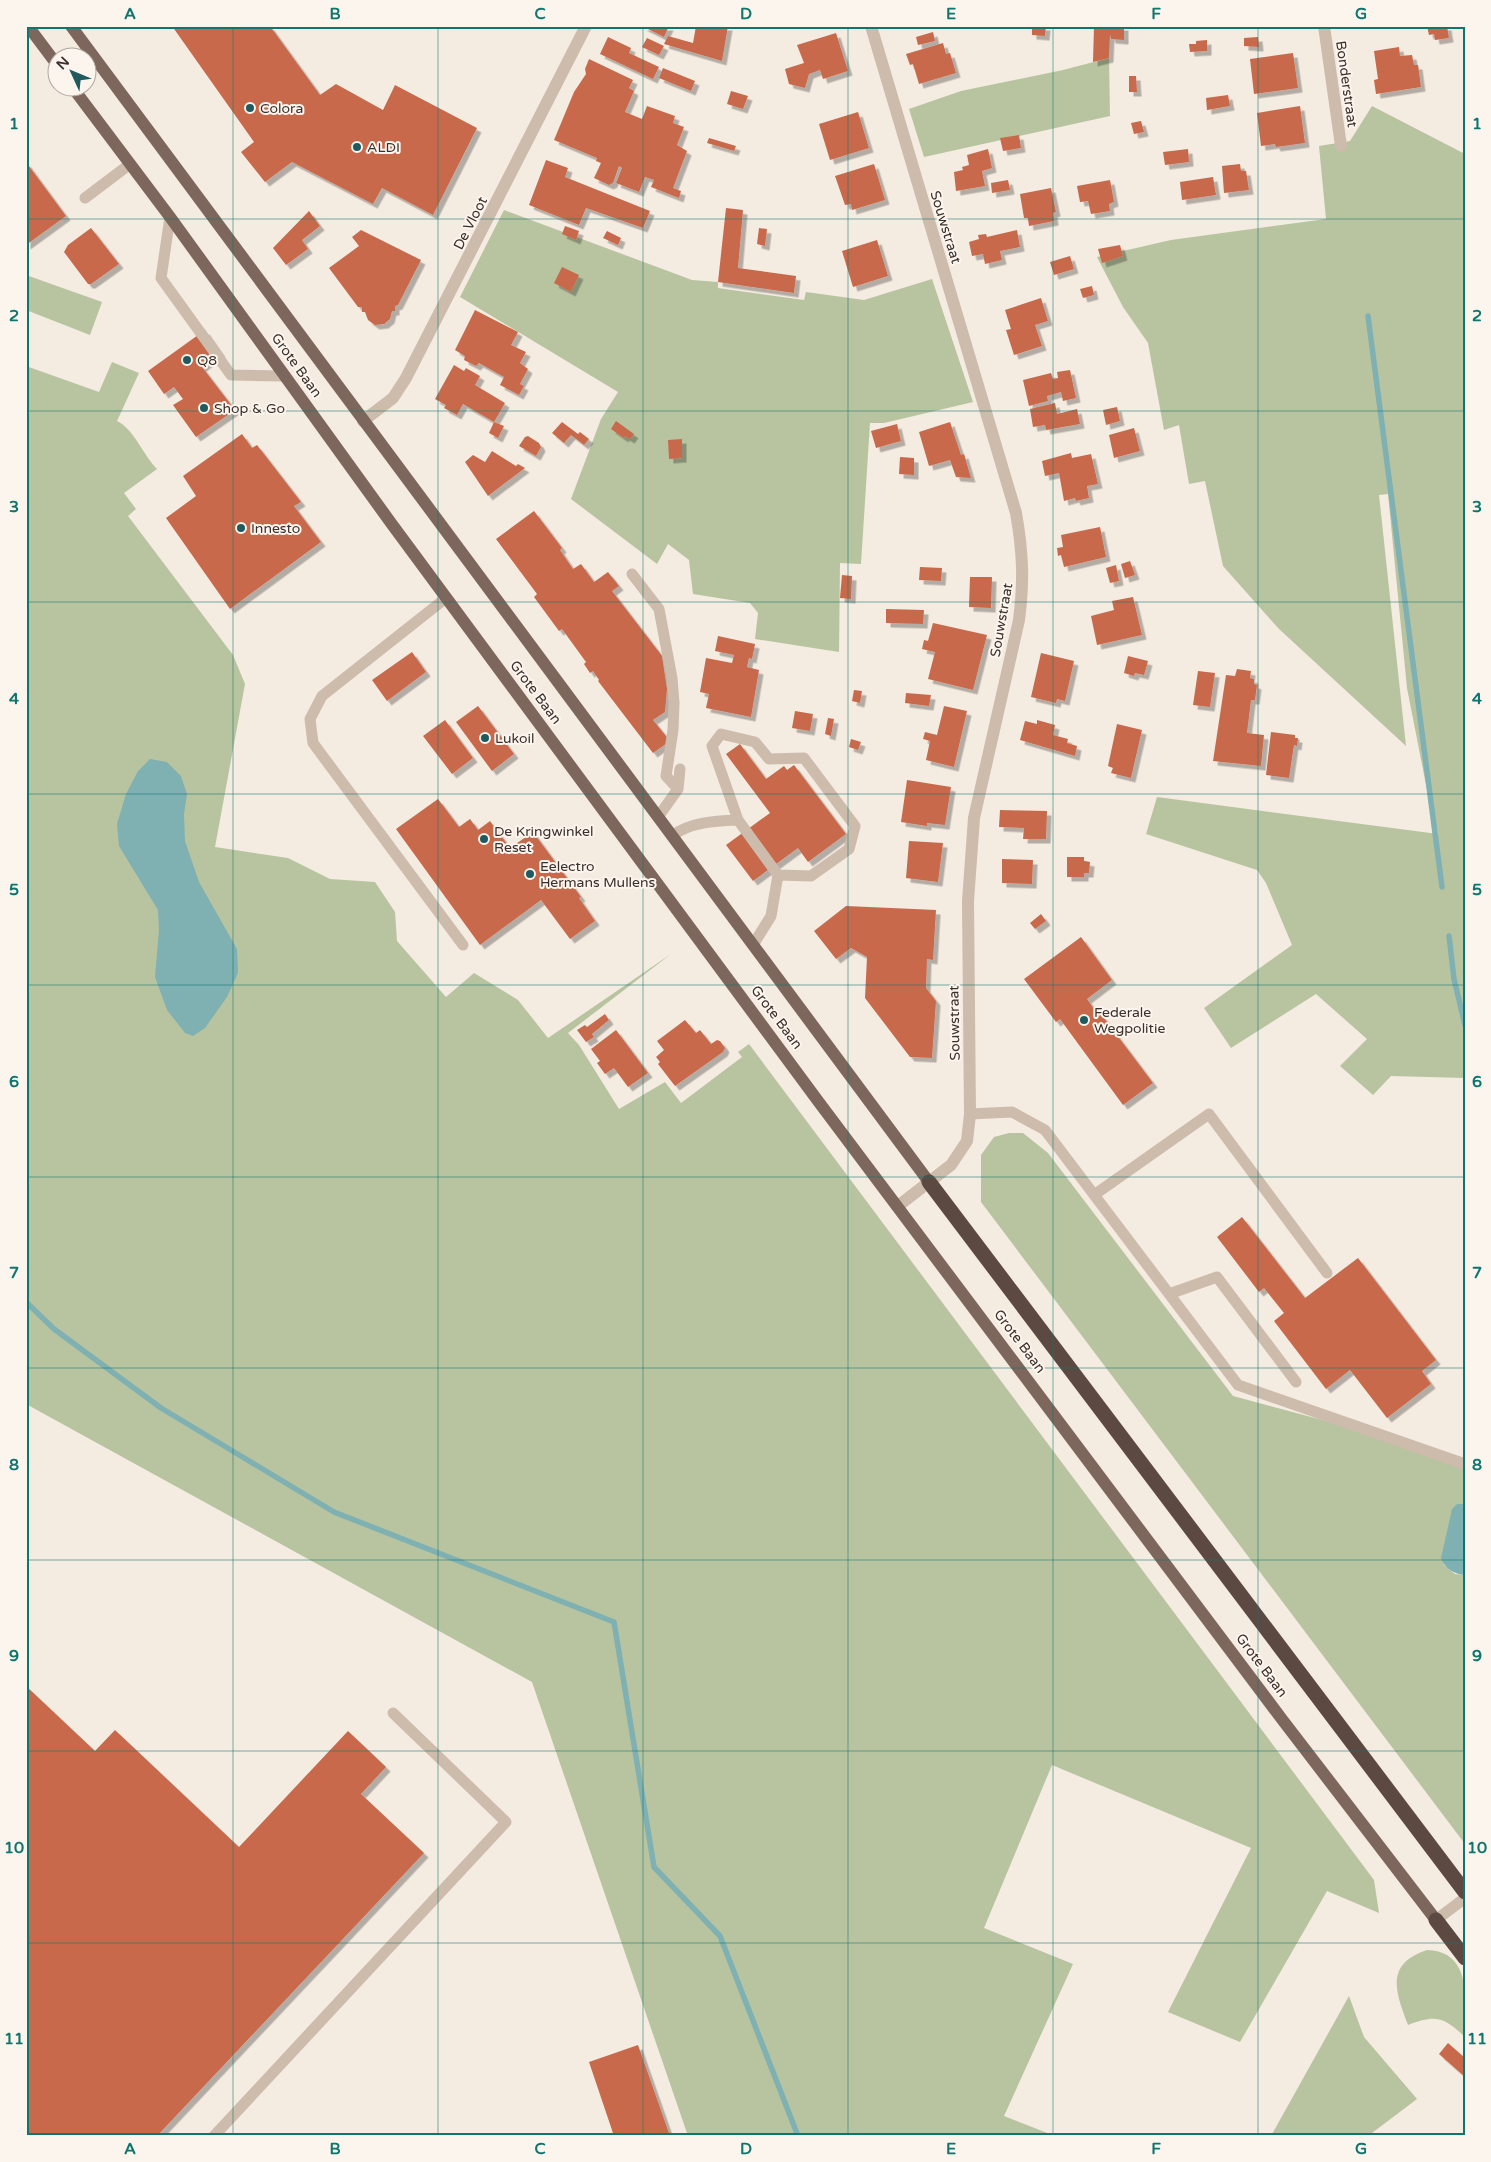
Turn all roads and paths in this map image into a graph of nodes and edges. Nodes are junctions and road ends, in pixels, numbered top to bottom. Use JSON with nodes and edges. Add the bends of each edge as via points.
{"nodes":[{"id":1,"x":28,"y":26,"type":"edge"},
{"id":2,"x":71,"y":26,"type":"edge"},
{"id":3,"x":586,"y":26,"type":"edge"},
{"id":4,"x":871,"y":26,"type":"edge"},
{"id":5,"x":1324,"y":26,"type":"edge"},
{"id":6,"x":48,"y":53,"type":"edge"},
{"id":7,"x":80,"y":98,"type":"edge"},
{"id":8,"x":1341,"y":146,"type":"dead end"},
{"id":9,"x":130,"y":164,"type":"junction"},
{"id":10,"x":85,"y":198,"type":"dead end"},
{"id":11,"x":170,"y":217,"type":"junction"},
{"id":12,"x":285,"y":376,"type":"junction"},
{"id":13,"x":363,"y":421,"type":"junction"},
{"id":14,"x":632,"y":574,"type":"dead end"},
{"id":15,"x":446,"y":598,"type":"junction"},
{"id":16,"x":680,"y":768,"type":"dead end"},
{"id":17,"x":678,"y":789,"type":"junction"},
{"id":18,"x":658,"y":817,"type":"junction"},
{"id":19,"x":738,"y":820,"type":"junction"},
{"id":20,"x":672,"y":836,"type":"junction"},
{"id":21,"x":778,"y":875,"type":"junction"},
{"id":22,"x":462,"y":945,"type":"dead end"},
{"id":23,"x":753,"y":945,"type":"junction"},
{"id":24,"x":970,"y":1114,"type":"junction"},
{"id":25,"x":929,"y":1182,"type":"junction"},
{"id":26,"x":1094,"y":1195,"type":"junction"},
{"id":27,"x":898,"y":1206,"type":"junction"},
{"id":28,"x":1327,"y":1272,"type":"dead end"},
{"id":29,"x":1169,"y":1294,"type":"junction"},
{"id":30,"x":1296,"y":1382,"type":"dead end"},
{"id":31,"x":1465,"y":1464,"type":"edge"},
{"id":32,"x":393,"y":1713,"type":"dead end"},
{"id":33,"x":1465,"y":1892,"type":"edge"},
{"id":34,"x":1465,"y":1898,"type":"edge"},
{"id":35,"x":1436,"y":1920,"type":"junction"},
{"id":36,"x":1465,"y":1958,"type":"edge"},
{"id":37,"x":214,"y":2136,"type":"edge"}],
"edges":[{"from":1,"to":6,"type":"main road"},
{"from":2,"to":13,"type":"main road","name":"Grote Baan"},
{"from":3,"to":13,"type":"street","name":"De Vloot","via":[[406,378],[393,398]]},
{"from":4,"to":24,"type":"street","name":"Souwstraat","via":[[1016,513],[1023,563],[1019,620],[974,818],[968,901]]},
{"from":5,"to":8,"type":"street","name":"Bonderstraat"},
{"from":7,"to":9,"type":"main road","name":"Grote Baan"},
{"from":9,"to":10,"type":"lane"},
{"from":9,"to":11,"type":"main road","name":"Grote Baan"},
{"from":11,"to":12,"type":"main road","name":"Grote Baan"},
{"from":11,"to":12,"type":"lane","via":[[161,278],[231,375]]},
{"from":12,"to":15,"type":"main road","name":"Grote Baan"},
{"from":13,"to":18,"type":"main road","name":"Grote Baan"},
{"from":14,"to":17,"type":"lane","via":[[660,609],[674,703],[666,776]]},
{"from":15,"to":22,"type":"lane","via":[[322,696],[310,719],[313,743]]},
{"from":15,"to":27,"type":"main road","name":"Grote Baan"},
{"from":16,"to":17,"type":"lane"},
{"from":17,"to":18,"type":"lane"},
{"from":18,"to":20,"type":"main road","name":"Grote Baan"},
{"from":19,"to":20,"type":"lane","via":[[681,829]]},
{"from":19,"to":21,"type":"lane"},
{"from":19,"to":21,"type":"lane","via":[[712,746],[721,734],[756,742],[769,759],[804,758],[855,826],[849,849],[811,876]]},
{"from":20,"to":23,"type":"main road","name":"Grote Baan"},
{"from":21,"to":23,"type":"lane","via":[[771,916]]},
{"from":23,"to":25,"type":"main road","name":"Grote Baan"},
{"from":24,"to":25,"type":"street","name":"Souwstraat","via":[[967,1141],[951,1165]]},
{"from":24,"to":26,"type":"lane","via":[[1012,1112],[1045,1130]]},
{"from":25,"to":27,"type":"street","name":"Souwstraat"},
{"from":25,"to":33,"type":"highway","name":"Grote Baan"},
{"from":26,"to":28,"type":"lane","via":[[1209,1114]]},
{"from":26,"to":29,"type":"lane"},
{"from":27,"to":35,"type":"main road","name":"Grote Baan"},
{"from":29,"to":30,"type":"lane","via":[[1218,1277]]},
{"from":29,"to":31,"type":"lane","via":[[1238,1385]]},
{"from":32,"to":37,"type":"lane","via":[[506,1822]]},
{"from":34,"to":35,"type":"lane"},
{"from":35,"to":36,"type":"highway","name":"Grote Baan"}]}
